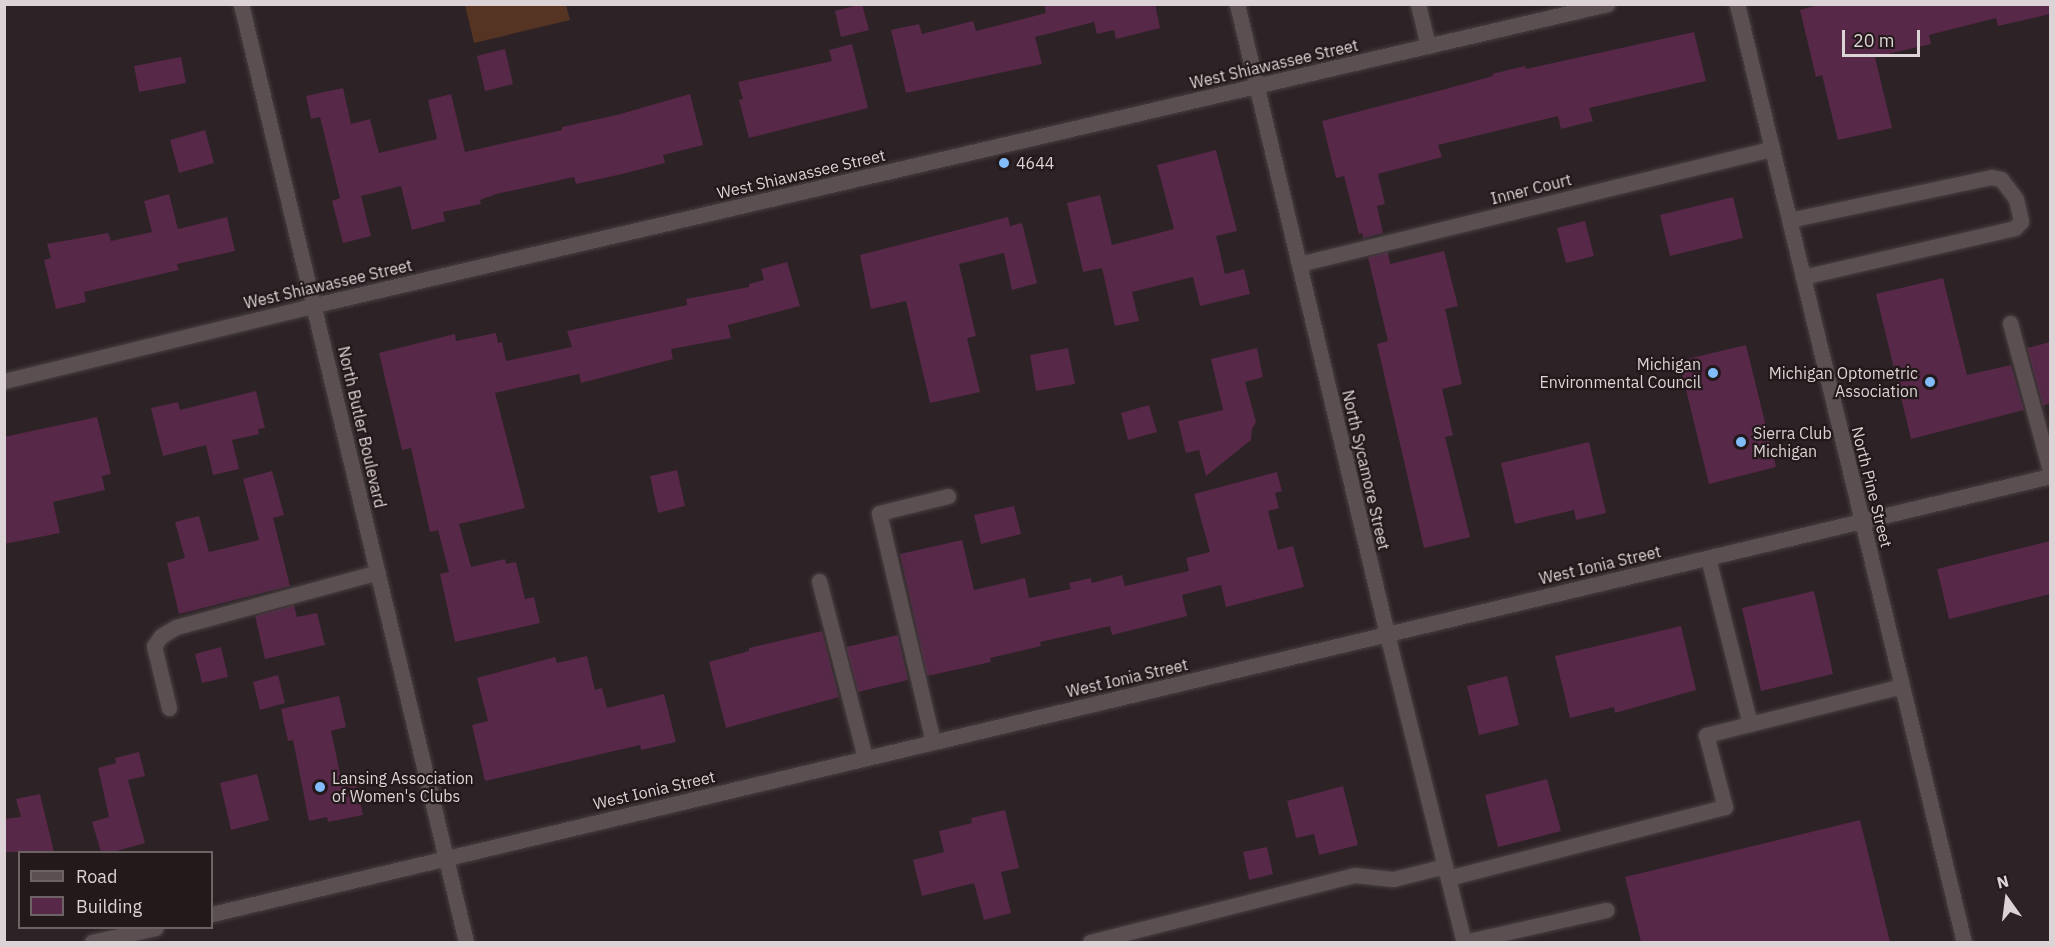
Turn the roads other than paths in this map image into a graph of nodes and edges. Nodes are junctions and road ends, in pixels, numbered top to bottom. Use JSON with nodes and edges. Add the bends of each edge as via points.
{"nodes":[{"id":1,"x":241,"y":4,"type":"edge"},
{"id":2,"x":1237,"y":4,"type":"edge"},
{"id":3,"x":1418,"y":4,"type":"edge"},
{"id":4,"x":1606,"y":4,"type":"edge"},
{"id":5,"x":1737,"y":4,"type":"edge"},
{"id":6,"x":1428,"y":46,"type":"junction"},
{"id":7,"x":1257,"y":87,"type":"junction"},
{"id":8,"x":1772,"y":149,"type":"junction"},
{"id":9,"x":1789,"y":220,"type":"junction"},
{"id":10,"x":1299,"y":264,"type":"junction"},
{"id":11,"x":1803,"y":277,"type":"junction"},
{"id":12,"x":315,"y":305,"type":"junction"},
{"id":13,"x":2010,"y":323,"type":"dead end"},
{"id":14,"x":4,"y":381,"type":"edge"},
{"id":15,"x":2050,"y":470,"type":"edge"},
{"id":16,"x":2050,"y":476,"type":"edge"},
{"id":17,"x":948,"y":496,"type":"dead end"},
{"id":18,"x":1862,"y":521,"type":"junction"},
{"id":19,"x":1708,"y":558,"type":"junction"},
{"id":20,"x":378,"y":572,"type":"junction"},
{"id":21,"x":819,"y":581,"type":"dead end"},
{"id":22,"x":1387,"y":634,"type":"junction"},
{"id":23,"x":1902,"y":686,"type":"junction"},
{"id":24,"x":169,"y":708,"type":"dead end"},
{"id":25,"x":1750,"y":724,"type":"junction"},
{"id":26,"x":933,"y":742,"type":"junction"},
{"id":27,"x":865,"y":758,"type":"junction"},
{"id":28,"x":445,"y":858,"type":"junction"},
{"id":29,"x":1446,"y":872,"type":"junction"},
{"id":30,"x":1606,"y":910,"type":"dead end"},
{"id":31,"x":213,"y":914,"type":"edge"},
{"id":32,"x":147,"y":929,"type":"edge"},
{"id":33,"x":92,"y":942,"type":"edge"},
{"id":34,"x":466,"y":942,"type":"edge"},
{"id":35,"x":1090,"y":942,"type":"edge"},
{"id":36,"x":1464,"y":942,"type":"edge"},
{"id":37,"x":1964,"y":942,"type":"edge"}],
"edges":[{"from":1,"to":12,"type":"street","name":"North Butler Boulevard"},
{"from":2,"to":7,"type":"street","name":"North Sycamore Street"},
{"from":3,"to":6,"type":"street"},
{"from":4,"to":6,"type":"street","name":"West Shiawassee Street"},
{"from":5,"to":8,"type":"street","name":"North Pine Street"},
{"from":6,"to":7,"type":"street","name":"West Shiawassee Street"},
{"from":7,"to":10,"type":"street","name":"North Sycamore Street"},
{"from":7,"to":12,"type":"street","name":"West Shiawassee Street"},
{"from":8,"to":9,"type":"street","name":"North Pine Street"},
{"from":8,"to":10,"type":"street","name":"Inner Court"},
{"from":9,"to":11,"type":"street","name":"North Pine Street"},
{"from":9,"to":11,"type":"street","via":[[1979,178],[2001,178],[2016,199],[2021,221],[2015,228]]},
{"from":10,"to":22,"type":"street","name":"North Sycamore Street"},
{"from":11,"to":18,"type":"street","name":"North Pine Street"},
{"from":12,"to":14,"type":"street","name":"West Shiawassee Street"},
{"from":12,"to":20,"type":"street","name":"North Butler Boulevard"},
{"from":13,"to":15,"type":"street"},
{"from":16,"to":18,"type":"street","name":"West Ionia Street"},
{"from":17,"to":26,"type":"street","via":[[879,513]]},
{"from":18,"to":19,"type":"street","name":"West Ionia Street"},
{"from":18,"to":23,"type":"street","name":"North Pine Street"},
{"from":19,"to":22,"type":"street","name":"West Ionia Street"},
{"from":19,"to":25,"type":"street"},
{"from":20,"to":24,"type":"street","via":[[176,627],[161,636],[154,646]]},
{"from":20,"to":28,"type":"street","name":"North Butler Boulevard"},
{"from":21,"to":27,"type":"street"},
{"from":22,"to":26,"type":"street","name":"West Ionia Street"},
{"from":22,"to":29,"type":"street","name":"North Sycamore Street"},
{"from":23,"to":25,"type":"street"},
{"from":23,"to":37,"type":"street","name":"North Pine Street"},
{"from":25,"to":29,"type":"street","via":[[1706,735],[1725,807]]},
{"from":26,"to":27,"type":"street","name":"West Ionia Street"},
{"from":27,"to":28,"type":"street","name":"West Ionia Street"},
{"from":28,"to":31,"type":"street","name":"West Ionia Street"},
{"from":28,"to":34,"type":"street","name":"North Butler Boulevard"},
{"from":29,"to":35,"type":"street","via":[[1393,879],[1354,875]]},
{"from":29,"to":36,"type":"street","name":"North Sycamore Street"},
{"from":30,"to":36,"type":"street"},
{"from":32,"to":33,"type":"street"}]}
